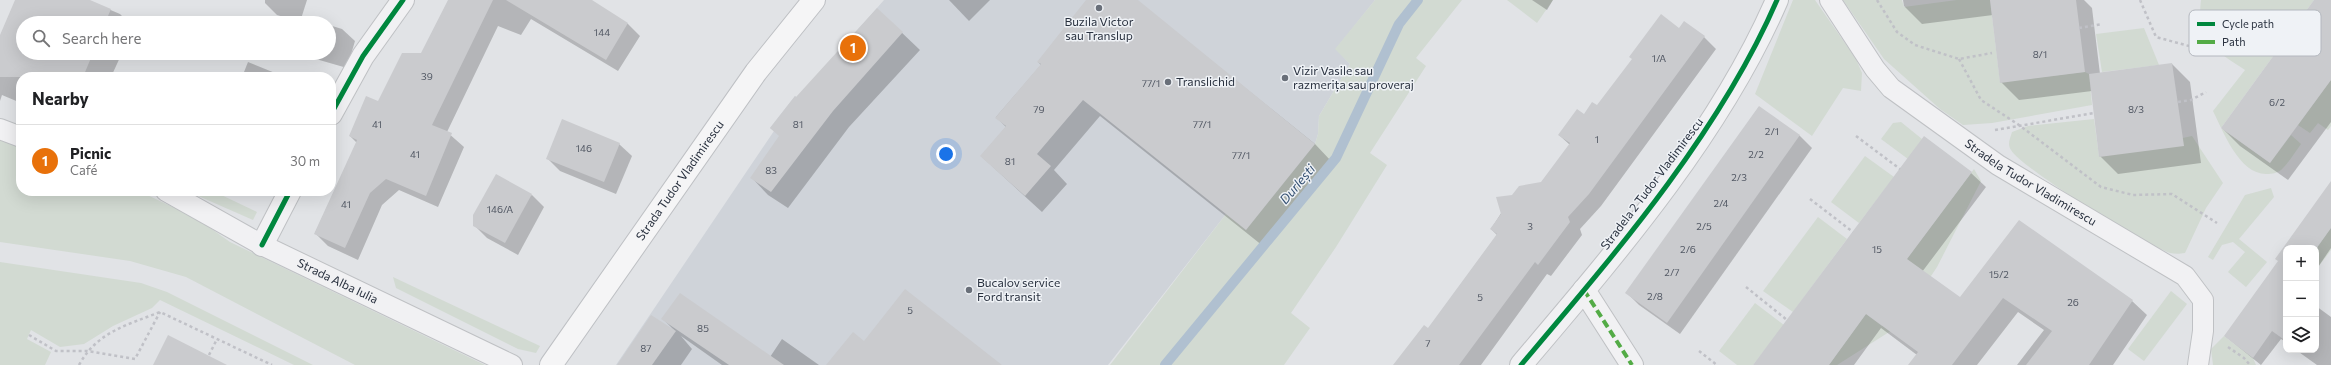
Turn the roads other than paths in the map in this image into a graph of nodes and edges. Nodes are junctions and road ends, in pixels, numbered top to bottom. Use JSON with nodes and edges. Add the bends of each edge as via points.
{"nodes":[{"id":1,"x":404,"y":0,"type":"edge"},
{"id":2,"x":814,"y":0,"type":"edge"},
{"id":3,"x":1778,"y":0,"type":"edge"},
{"id":4,"x":1830,"y":0,"type":"edge"},
{"id":5,"x":336,"y":105,"type":"edge"},
{"id":6,"x":0,"y":129,"type":"edge"},
{"id":7,"x":16,"y":135,"type":"edge"},
{"id":8,"x":175,"y":196,"type":"edge"},
{"id":9,"x":287,"y":196,"type":"edge"},
{"id":10,"x":262,"y":245,"type":"junction"},
{"id":11,"x":1584,"y":290,"type":"junction"},
{"id":12,"x":512,"y":365,"type":"edge"},
{"id":13,"x":551,"y":365,"type":"edge"},
{"id":14,"x":1521,"y":365,"type":"edge"},
{"id":15,"x":1632,"y":365,"type":"edge"},
{"id":16,"x":2198,"y":365,"type":"edge"}],
"edges":[{"from":1,"to":5,"type":"street","via":[[363,56]]},
{"from":2,"to":13,"type":"main road","name":"Strada Tudor Vladimirescu","via":[[756,72]]},
{"from":3,"to":11,"type":"street","name":"Stradela 2 Tudor Vladimirescu","via":[[1730,93],[1685,160]]},
{"from":4,"to":16,"type":"lane","name":"Stradela Tudor Vladimirescu","via":[[1875,69],[1891,88],[1998,165],[2185,276],[2203,300],[2203,331]]},
{"from":6,"to":7,"type":"lane"},
{"from":8,"to":10,"type":"lane","name":"Strada Alba Iulia"},
{"from":9,"to":10,"type":"street"},
{"from":10,"to":12,"type":"lane","name":"Strada Alba Iulia"},
{"from":11,"to":14,"type":"street","name":"Stradela 2 Tudor Vladimirescu"},
{"from":11,"to":15,"type":"street"}]}
